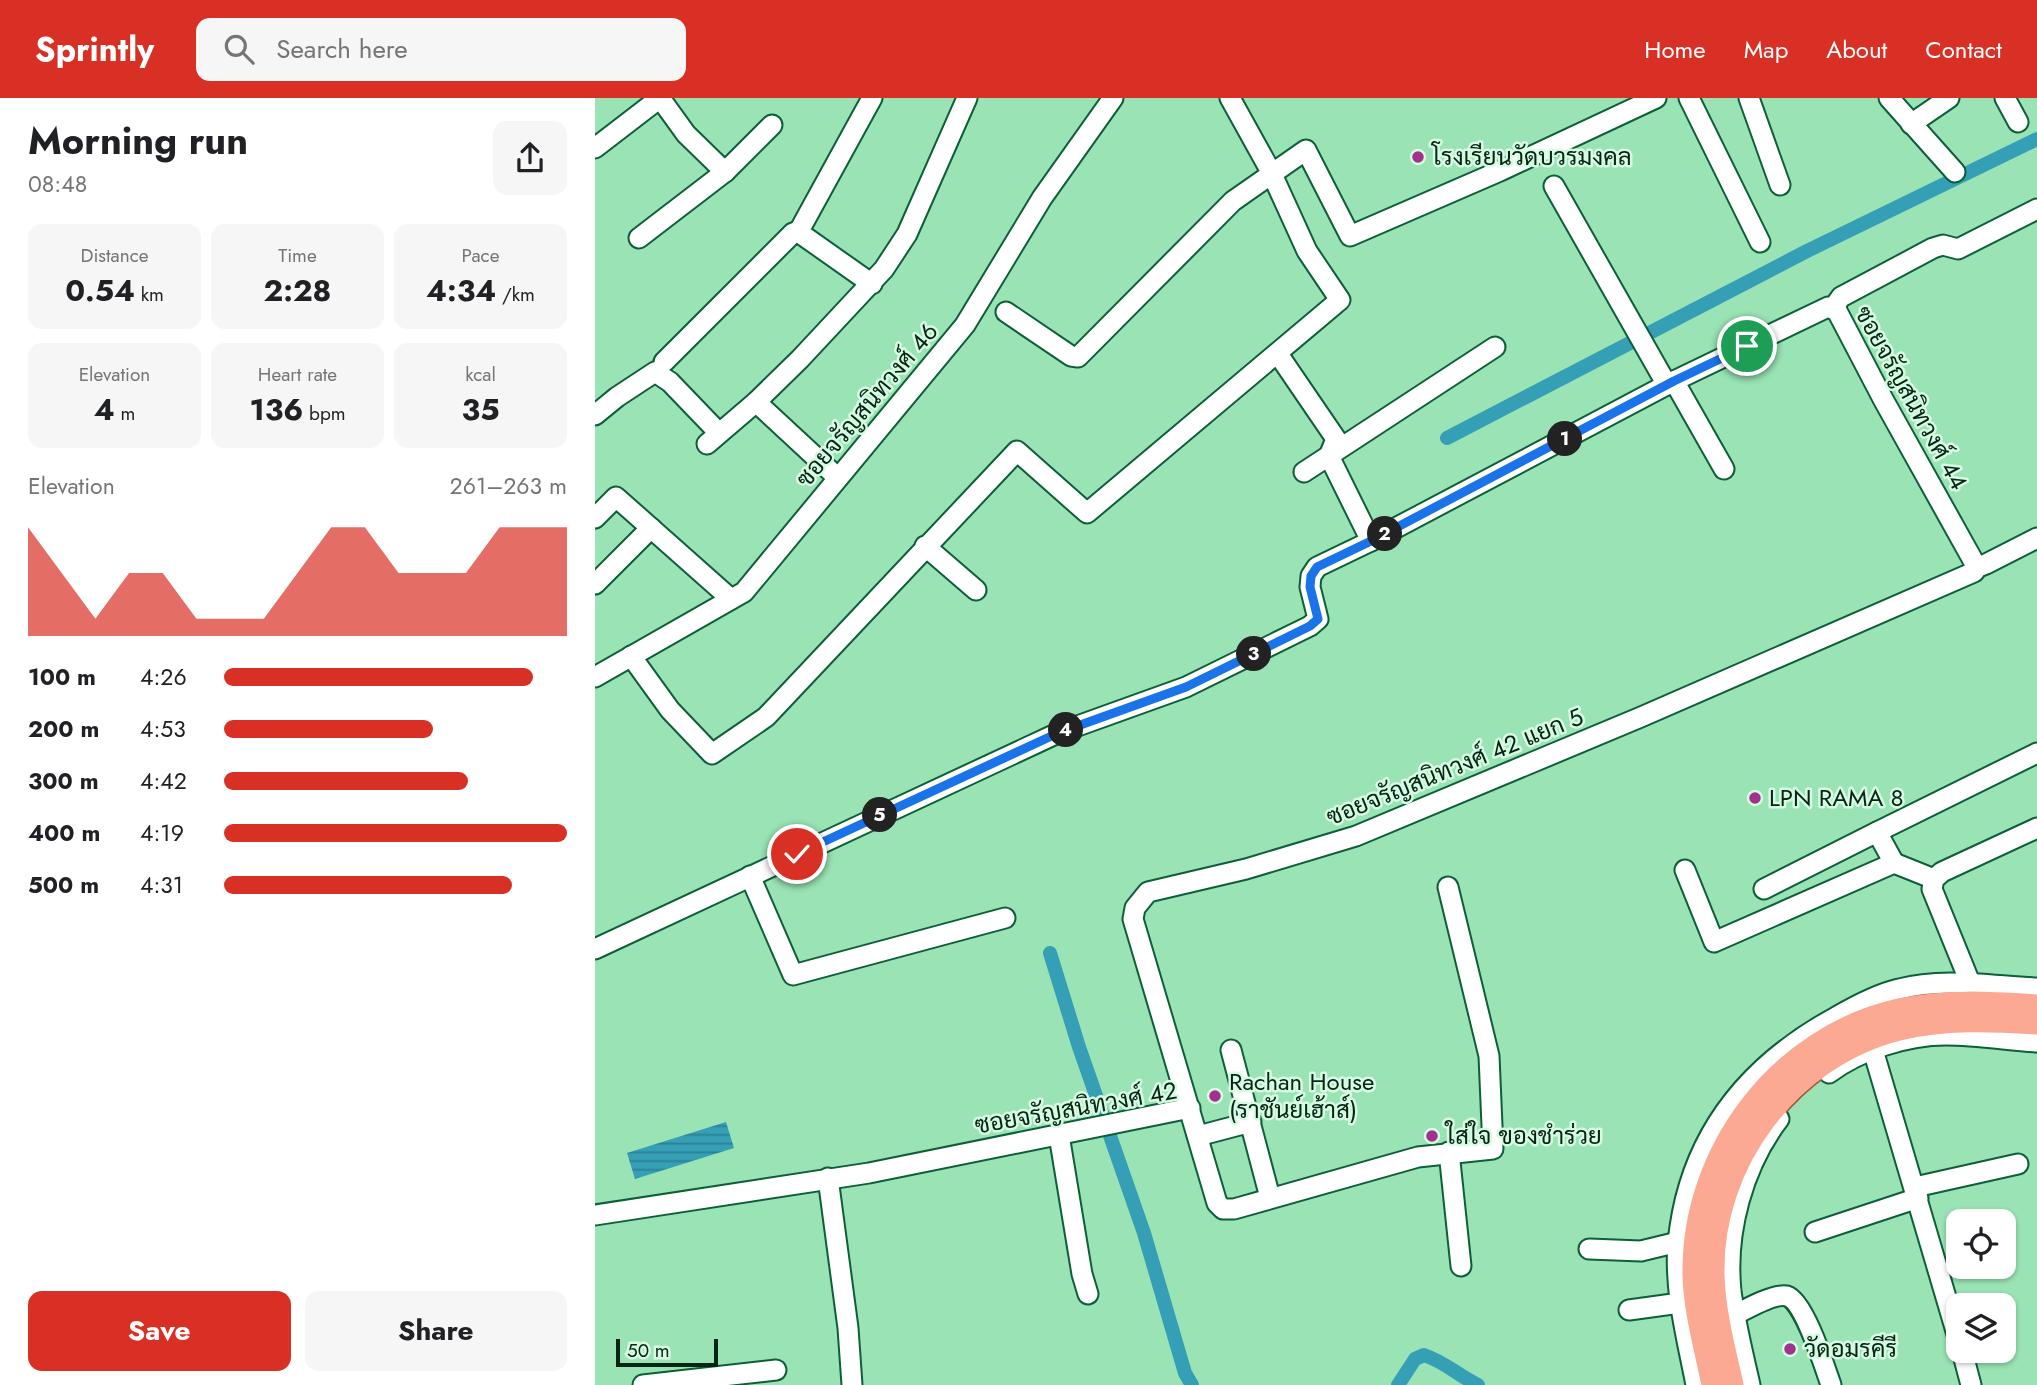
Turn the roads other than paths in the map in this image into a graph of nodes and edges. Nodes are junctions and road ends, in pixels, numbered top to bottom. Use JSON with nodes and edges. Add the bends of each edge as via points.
{"nodes":[{"id":1,"x":660,"y":98,"type":"edge"},
{"id":2,"x":872,"y":98,"type":"edge"},
{"id":3,"x":967,"y":98,"type":"edge"},
{"id":4,"x":1112,"y":98,"type":"edge"},
{"id":5,"x":1230,"y":98,"type":"edge"},
{"id":6,"x":1656,"y":98,"type":"edge"},
{"id":7,"x":1689,"y":98,"type":"edge"},
{"id":8,"x":1749,"y":98,"type":"edge"},
{"id":9,"x":1889,"y":98,"type":"edge"},
{"id":10,"x":1949,"y":98,"type":"edge"},
{"id":11,"x":2005,"y":98,"type":"edge"},
{"id":12,"x":2018,"y":122,"type":"dead end"},
{"id":13,"x":1911,"y":124,"type":"junction"},
{"id":14,"x":772,"y":125,"type":"dead end"},
{"id":15,"x":595,"y":148,"type":"edge"},
{"id":16,"x":725,"y":172,"type":"junction"},
{"id":17,"x":1271,"y":172,"type":"junction"},
{"id":18,"x":1955,"y":172,"type":"dead end"},
{"id":19,"x":1780,"y":185,"type":"dead end"},
{"id":20,"x":1554,"y":186,"type":"dead end"},
{"id":21,"x":2037,"y":209,"type":"edge"},
{"id":22,"x":799,"y":231,"type":"junction"},
{"id":23,"x":639,"y":237,"type":"dead end"},
{"id":24,"x":1760,"y":242,"type":"dead end"},
{"id":25,"x":872,"y":284,"type":"junction"},
{"id":26,"x":1833,"y":308,"type":"junction"},
{"id":27,"x":1006,"y":312,"type":"dead end"},
{"id":28,"x":1495,"y":348,"type":"dead end"},
{"id":29,"x":1278,"y":354,"type":"junction"},
{"id":30,"x":664,"y":362,"type":"dead end"},
{"id":31,"x":1670,"y":383,"type":"junction"},
{"id":32,"x":756,"y":402,"type":"junction"},
{"id":33,"x":595,"y":415,"type":"edge"},
{"id":34,"x":1329,"y":456,"type":"junction"},
{"id":35,"x":1724,"y":469,"type":"dead end"},
{"id":36,"x":1304,"y":472,"type":"dead end"},
{"id":37,"x":838,"y":478,"type":"junction"},
{"id":38,"x":595,"y":518,"type":"edge"},
{"id":39,"x":652,"y":528,"type":"junction"},
{"id":40,"x":2037,"y":538,"type":"edge"},
{"id":41,"x":1371,"y":541,"type":"junction"},
{"id":42,"x":925,"y":546,"type":"junction"},
{"id":43,"x":1978,"y":566,"type":"junction"},
{"id":44,"x":595,"y":584,"type":"edge"},
{"id":45,"x":976,"y":590,"type":"dead end"},
{"id":46,"x":731,"y":599,"type":"junction"},
{"id":47,"x":631,"y":656,"type":"junction"},
{"id":48,"x":595,"y":677,"type":"edge"},
{"id":49,"x":2037,"y":753,"type":"edge"},
{"id":50,"x":2037,"y":828,"type":"edge"},
{"id":51,"x":1877,"y":832,"type":"junction"},
{"id":52,"x":1894,"y":863,"type":"junction"},
{"id":53,"x":1685,"y":870,"type":"dead end"},
{"id":54,"x":750,"y":876,"type":"junction"},
{"id":55,"x":1934,"y":879,"type":"junction"},
{"id":56,"x":1448,"y":887,"type":"dead end"},
{"id":57,"x":1764,"y":889,"type":"dead end"},
{"id":58,"x":1005,"y":918,"type":"dead end"},
{"id":59,"x":595,"y":949,"type":"edge"},
{"id":60,"x":1971,"y":985,"type":"junction"},
{"id":61,"x":2037,"y":988,"type":"edge"},
{"id":62,"x":2037,"y":1006,"type":"edge"},
{"id":63,"x":2037,"y":1023,"type":"edge"},
{"id":64,"x":2037,"y":1042,"type":"edge"},
{"id":65,"x":1231,"y":1050,"type":"dead end"},
{"id":66,"x":1873,"y":1050,"type":"junction"},
{"id":67,"x":1190,"y":1108,"type":"junction"},
{"id":68,"x":1251,"y":1122,"type":"junction"},
{"id":69,"x":1059,"y":1135,"type":"junction"},
{"id":70,"x":1198,"y":1136,"type":"junction"},
{"id":71,"x":1449,"y":1152,"type":"junction"},
{"id":72,"x":2018,"y":1164,"type":"dead end"},
{"id":73,"x":828,"y":1178,"type":"junction"},
{"id":74,"x":1268,"y":1190,"type":"dead end"},
{"id":75,"x":1916,"y":1192,"type":"junction"},
{"id":76,"x":595,"y":1215,"type":"edge"},
{"id":77,"x":1815,"y":1232,"type":"dead end"},
{"id":78,"x":1678,"y":1242,"type":"junction"},
{"id":79,"x":1589,"y":1249,"type":"dead end"},
{"id":80,"x":1461,"y":1266,"type":"dead end"},
{"id":81,"x":1087,"y":1294,"type":"dead end"},
{"id":82,"x":1946,"y":1296,"type":"edge"},
{"id":83,"x":1681,"y":1303,"type":"junction"},
{"id":84,"x":1629,"y":1310,"type":"dead end"},
{"id":85,"x":1735,"y":1315,"type":"junction"},
{"id":86,"x":1964,"y":1363,"type":"edge"},
{"id":87,"x":776,"y":1370,"type":"dead end"},
{"id":88,"x":1967,"y":1384,"type":"edge"},
{"id":89,"x":643,"y":1385,"type":"edge"},
{"id":90,"x":852,"y":1385,"type":"edge"},
{"id":91,"x":1696,"y":1385,"type":"edge"},
{"id":92,"x":1713,"y":1385,"type":"edge"},
{"id":93,"x":1732,"y":1385,"type":"edge"},
{"id":94,"x":1750,"y":1385,"type":"edge"},
{"id":95,"x":1831,"y":1385,"type":"edge"}],
"edges":[{"from":1,"to":15,"type":"street"},
{"from":1,"to":16,"type":"street","via":[[686,134]]},
{"from":2,"to":22,"type":"street"},
{"from":3,"to":25,"type":"street","via":[[907,234]]},
{"from":4,"to":37,"type":"street","name":"ซอยจรัญสนิทวงศ์ 46","via":[[1042,198],[965,326]]},
{"from":5,"to":17,"type":"street"},
{"from":6,"to":17,"type":"street","via":[[1350,236],[1306,150]]},
{"from":7,"to":24,"type":"street"},
{"from":8,"to":19,"type":"street"},
{"from":9,"to":13,"type":"street"},
{"from":10,"to":13,"type":"street"},
{"from":11,"to":12,"type":"street"},
{"from":13,"to":18,"type":"street"},
{"from":14,"to":16,"type":"street"},
{"from":16,"to":23,"type":"street"},
{"from":17,"to":27,"type":"street","via":[[1233,201],[1078,357]]},
{"from":17,"to":29,"type":"street","via":[[1307,250],[1341,300]]},
{"from":20,"to":31,"type":"street"},
{"from":21,"to":26,"type":"street","via":[[1958,249],[1933,248],[1842,297]]},
{"from":22,"to":25,"type":"street"},
{"from":22,"to":30,"type":"street"},
{"from":25,"to":32,"type":"street"},
{"from":26,"to":31,"type":"street","name":"ซอยจรัญสนิทวงศ์ 44"},
{"from":26,"to":43,"type":"street","name":"ซอยจรัญสนิทวงศ์ 44"},
{"from":28,"to":34,"type":"street"},
{"from":29,"to":34,"type":"street","via":[[1336,439]]},
{"from":29,"to":42,"type":"street","via":[[1087,513],[1017,451]]},
{"from":31,"to":35,"type":"street"},
{"from":31,"to":41,"type":"street","name":"ซอยจรัญสนิทวงศ์ 44"},
{"from":32,"to":33,"type":"street","via":[[713,438],[670,382],[655,373]]},
{"from":32,"to":37,"type":"street"},
{"from":34,"to":36,"type":"street"},
{"from":34,"to":41,"type":"street"},
{"from":37,"to":46,"type":"street","name":"ซอยจรัญสนิทวงศ์ 46","via":[[744,592]]},
{"from":38,"to":39,"type":"street","via":[[616,497]]},
{"from":39,"to":44,"type":"street"},
{"from":39,"to":46,"type":"street"},
{"from":40,"to":43,"type":"street"},
{"from":41,"to":54,"type":"street","name":"ซอยจรัญสนิทวงศ์ 44","via":[[1317,567],[1310,587],[1318,619],[1310,626],[1186,687],[1058,733]]},
{"from":42,"to":45,"type":"street"},
{"from":42,"to":47,"type":"street","via":[[767,718],[712,754],[670,710]]},
{"from":43,"to":67,"type":"street","name":"ซอยจรัญสนิทวงศ์ 42 แยก 5","via":[[1974,572],[1641,717],[1356,836],[1148,892],[1135,908],[1133,919]]},
{"from":46,"to":47,"type":"street","name":"ซอยจรัญสนิทวงศ์ 46"},
{"from":47,"to":48,"type":"street","name":"ซอยจรัญสนิทวงศ์ 46"},
{"from":49,"to":51,"type":"street"},
{"from":50,"to":55,"type":"street"},
{"from":51,"to":52,"type":"street"},
{"from":51,"to":57,"type":"street"},
{"from":52,"to":53,"type":"street","via":[[1714,942]]},
{"from":52,"to":55,"type":"street"},
{"from":54,"to":58,"type":"street","via":[[793,975]]},
{"from":54,"to":59,"type":"street","name":"ซอยจรัญสนิทวงศ์ 44"},
{"from":55,"to":60,"type":"street","via":[[1931,889]]},
{"from":56,"to":71,"type":"street","name":"ซอยจรัญสนิทวงศ์ 42","via":[[1489,1056],[1493,1149]]},
{"from":60,"to":61,"type":"street"},
{"from":60,"to":78,"type":"street","via":[[1920,985],[1873,998],[1821,1025],[1768,1062],[1717,1124],[1689,1186]]},
{"from":62,"to":92,"type":"main road","via":[[1954,1002],[1866,1020],[1836,1034],[1780,1073],[1744,1114],[1714,1168],[1695,1246],[1697,1307]]},
{"from":63,"to":93,"type":"main road","via":[[1950,1021],[1869,1039],[1818,1068],[1761,1123],[1732,1176],[1715,1245],[1716,1302]]},
{"from":64,"to":66,"type":"street","via":[[1945,1035],[1914,1037]]},
{"from":65,"to":68,"type":"street"},
{"from":66,"to":75,"type":"street"},
{"from":66,"to":85,"type":"street","via":[[1836,1068],[1802,1093],[1756,1156],[1734,1224],[1730,1269]]},
{"from":67,"to":69,"type":"street","name":"ซอยจรัญสนิทวงศ์ 42"},
{"from":67,"to":70,"type":"street","name":"ซอยจรัญสนิทวงศ์ 42"},
{"from":68,"to":70,"type":"street"},
{"from":68,"to":74,"type":"street"},
{"from":69,"to":73,"type":"street","name":"ซอยจรัญสนิทวงศ์ 42"},
{"from":69,"to":81,"type":"street"},
{"from":70,"to":71,"type":"street","name":"ซอยจรัญสนิทวงศ์ 42","via":[[1217,1203],[1223,1209]]},
{"from":71,"to":80,"type":"street"},
{"from":72,"to":75,"type":"street"},
{"from":73,"to":76,"type":"street","name":"ซอยจรัญสนิทวงศ์ 42"},
{"from":73,"to":90,"type":"street"},
{"from":75,"to":77,"type":"street"},
{"from":75,"to":82,"type":"street"},
{"from":78,"to":79,"type":"street","via":[[1641,1251]]},
{"from":78,"to":83,"type":"street"},
{"from":83,"to":84,"type":"street"},
{"from":83,"to":91,"type":"street"},
{"from":85,"to":94,"type":"street"},
{"from":85,"to":95,"type":"street","via":[[1777,1297],[1794,1300]]},
{"from":86,"to":88,"type":"street"},
{"from":87,"to":89,"type":"street"}]}
